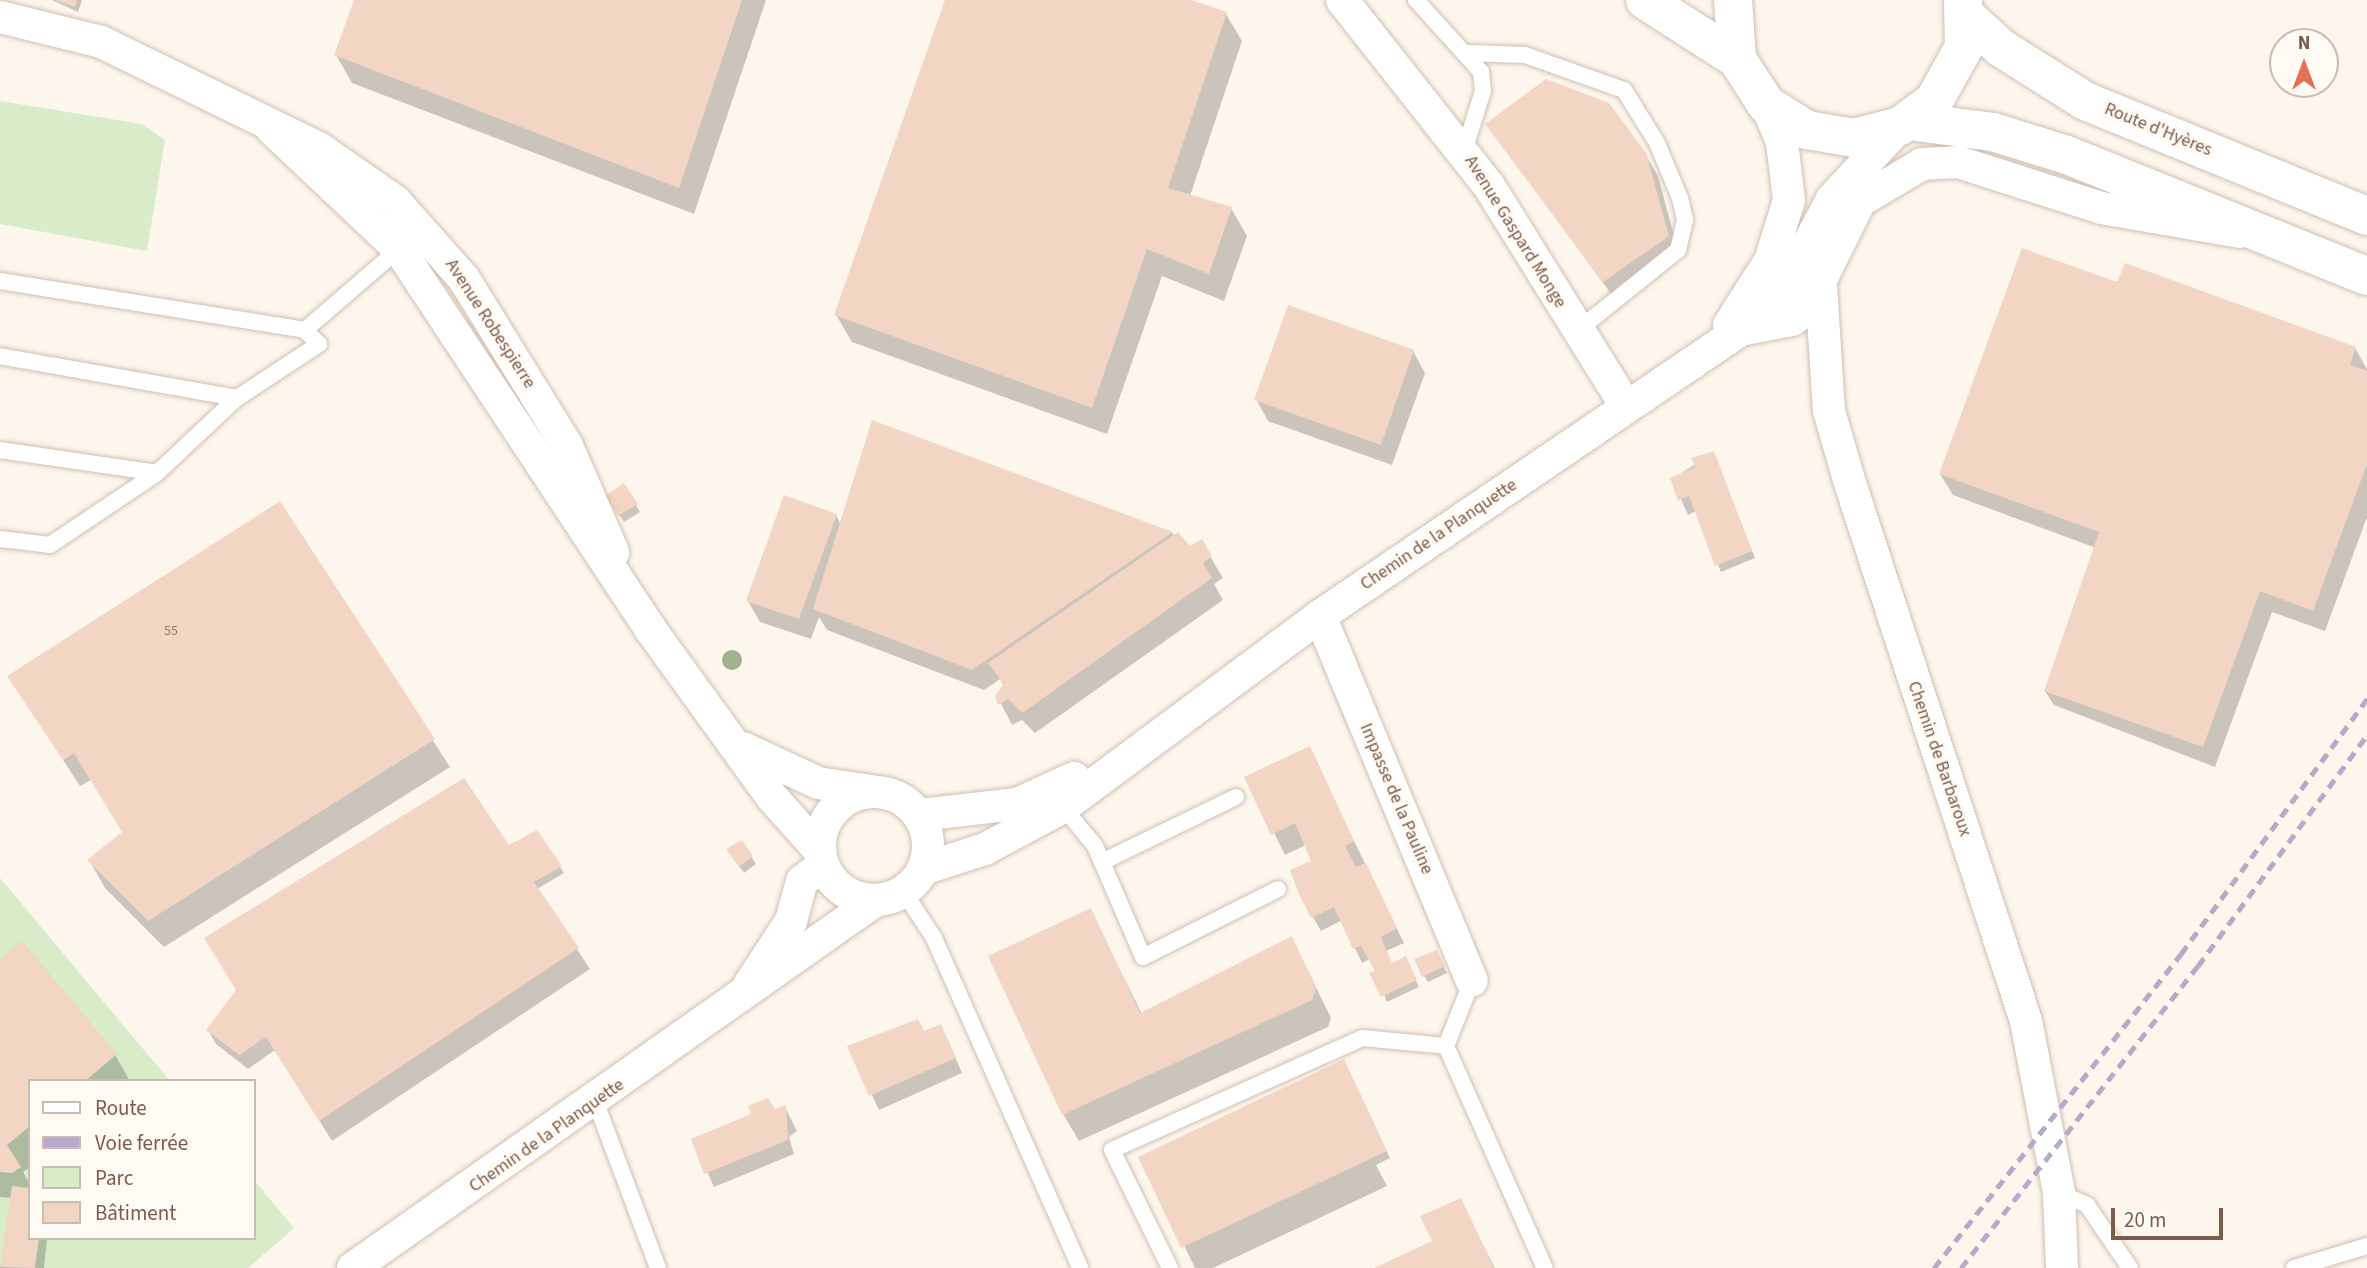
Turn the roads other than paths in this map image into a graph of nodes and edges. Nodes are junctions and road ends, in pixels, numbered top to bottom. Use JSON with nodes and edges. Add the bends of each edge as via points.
{"nodes":[{"id":1,"x":1342,"y":0,"type":"edge"},
{"id":2,"x":1416,"y":0,"type":"edge"},
{"id":3,"x":1645,"y":0,"type":"edge"},
{"id":4,"x":1733,"y":0,"type":"edge"},
{"id":5,"x":1965,"y":8,"type":"edge"},
{"id":6,"x":0,"y":17,"type":"edge"},
{"id":7,"x":1469,"y":53,"type":"junction"},
{"id":8,"x":1737,"y":59,"type":"junction"},
{"id":9,"x":1766,"y":104,"type":"junction"},
{"id":10,"x":1905,"y":124,"type":"junction"},
{"id":11,"x":272,"y":129,"type":"junction"},
{"id":12,"x":1464,"y":151,"type":"junction"},
{"id":13,"x":2285,"y":177,"type":"junction"},
{"id":14,"x":2367,"y":202,"type":"edge"},
{"id":15,"x":2367,"y":216,"type":"edge"},
{"id":16,"x":2276,"y":240,"type":"junction"},
{"id":17,"x":399,"y":250,"type":"junction"},
{"id":18,"x":1804,"y":254,"type":"junction"},
{"id":19,"x":2367,"y":274,"type":"edge"},
{"id":20,"x":0,"y":281,"type":"edge"},
{"id":21,"x":1821,"y":285,"type":"junction"},
{"id":22,"x":1743,"y":329,"type":"junction"},
{"id":23,"x":305,"y":330,"type":"junction"},
{"id":24,"x":1577,"y":331,"type":"junction"},
{"id":25,"x":1715,"y":342,"type":"junction"},
{"id":26,"x":0,"y":356,"type":"edge"},
{"id":27,"x":237,"y":398,"type":"junction"},
{"id":28,"x":1626,"y":406,"type":"junction"},
{"id":29,"x":0,"y":450,"type":"edge"},
{"id":30,"x":157,"y":474,"type":"junction"},
{"id":31,"x":0,"y":539,"type":"edge"},
{"id":32,"x":627,"y":589,"type":"junction"},
{"id":33,"x":1320,"y":616,"type":"junction"},
{"id":34,"x":1163,"y":727,"type":"junction"},
{"id":35,"x":738,"y":746,"type":"junction"},
{"id":36,"x":876,"y":791,"type":"junction"},
{"id":37,"x":1236,"y":797,"type":"dead end"},
{"id":38,"x":1063,"y":807,"type":"junction"},
{"id":39,"x":920,"y":815,"type":"junction"},
{"id":40,"x":821,"y":858,"type":"junction"},
{"id":41,"x":1102,"y":862,"type":"junction"},
{"id":42,"x":901,"y":887,"type":"junction"},
{"id":43,"x":1278,"y":889,"type":"dead end"},
{"id":44,"x":1472,"y":981,"type":"joint"},
{"id":45,"x":738,"y":1001,"type":"junction"},
{"id":46,"x":1446,"y":1046,"type":"junction"},
{"id":47,"x":596,"y":1103,"type":"junction"},
{"id":48,"x":2059,"y":1193,"type":"junction"},
{"id":49,"x":2367,"y":1246,"type":"edge"},
{"id":50,"x":353,"y":1268,"type":"edge"},
{"id":51,"x":658,"y":1268,"type":"edge"},
{"id":52,"x":1080,"y":1268,"type":"edge"},
{"id":53,"x":1170,"y":1268,"type":"edge"},
{"id":54,"x":1545,"y":1268,"type":"edge"},
{"id":55,"x":2062,"y":1268,"type":"edge"},
{"id":56,"x":2130,"y":1268,"type":"edge"},
{"id":57,"x":2294,"y":1268,"type":"edge"}],
"edges":[{"from":1,"to":12,"type":"street","name":"Avenue Gaspard Monge"},
{"from":2,"to":7,"type":"lane"},
{"from":3,"to":8,"type":"main road"},
{"from":4,"to":8,"type":"main road"},
{"from":5,"to":10,"type":"main road","via":[[1952,76]]},
{"from":5,"to":13,"type":"main road","name":"Route d'Hyères","via":[[2001,48],[2085,101]]},
{"from":6,"to":11,"type":"street","name":"Avenue Robespierre","via":[[101,42]]},
{"from":7,"to":12,"type":"lane","via":[[1481,72],[1483,91]]},
{"from":7,"to":24,"type":"lane","via":[[1525,55],[1624,90],[1680,198],[1684,235],[1678,250]]},
{"from":8,"to":9,"type":"main road"},
{"from":9,"to":10,"type":"main road","via":[[1807,130],[1830,136]]},
{"from":9,"to":25,"type":"street","name":"Chemin de la Planquette","via":[[1782,142],[1789,200],[1755,292]]},
{"from":10,"to":16,"type":"main road","via":[[1993,132],[2067,155]]},
{"from":10,"to":18,"type":"street","name":"Chemin de la Planquette","via":[[1832,199]]},
{"from":11,"to":17,"type":"street","name":"Avenue Robespierre"},
{"from":11,"to":32,"type":"street","name":"Avenue Robespierre","via":[[320,149],[386,194],[464,279],[567,446]]},
{"from":12,"to":24,"type":"street","name":"Avenue Gaspard Monge"},
{"from":13,"to":14,"type":"main road"},
{"from":13,"to":15,"type":"main road","name":"Route d'Hyères"},
{"from":16,"to":19,"type":"main road"},
{"from":16,"to":21,"type":"street","via":[[2101,208],[1942,161],[1901,172],[1860,201]]},
{"from":17,"to":23,"type":"lane"},
{"from":17,"to":32,"type":"street","name":"Avenue Robespierre"},
{"from":18,"to":21,"type":"street","name":"Chemin de Barbaroux"},
{"from":18,"to":22,"type":"street","name":"Chemin de la Planquette","via":[[1780,297]]},
{"from":20,"to":23,"type":"lane"},
{"from":21,"to":22,"type":"street","via":[[1792,320]]},
{"from":21,"to":48,"type":"street","name":"Chemin de Barbaroux","via":[[1829,411],[2010,964]]},
{"from":22,"to":25,"type":"street","name":"Chemin de la Planquette"},
{"from":23,"to":27,"type":"lane","via":[[319,344]]},
{"from":24,"to":28,"type":"street","name":"Avenue Gaspard Monge"},
{"from":25,"to":28,"type":"street","name":"Chemin de la Planquette"},
{"from":26,"to":27,"type":"lane"},
{"from":27,"to":30,"type":"lane"},
{"from":28,"to":33,"type":"street","name":"Chemin de la Planquette"},
{"from":29,"to":30,"type":"lane"},
{"from":30,"to":31,"type":"lane","via":[[50,545]]},
{"from":32,"to":35,"type":"street","name":"Avenue Robespierre"},
{"from":33,"to":34,"type":"street","name":"Chemin de la Planquette"},
{"from":33,"to":44,"type":"street","name":"Impasse de la Pauline"},
{"from":34,"to":38,"type":"street","name":"Chemin de la Planquette"},
{"from":34,"to":39,"type":"street","name":"Chemin de la Planquette","via":[[1017,804]]},
{"from":35,"to":36,"type":"street","name":"Avenue Robespierre","via":[[818,783]]},
{"from":35,"to":40,"type":"street","name":"Avenue Robespierre"},
{"from":36,"to":39,"type":"street","via":[[893,794]]},
{"from":36,"to":40,"type":"street","via":[[841,802],[821,833]]},
{"from":37,"to":41,"type":"lane"},
{"from":38,"to":41,"type":"lane"},
{"from":38,"to":42,"type":"street","name":"Chemin de la Planquette"},
{"from":39,"to":42,"type":"street","via":[[929,848]]},
{"from":40,"to":42,"type":"street","via":[[838,887]]},
{"from":40,"to":45,"type":"street","name":"Chemin de la Planquette","via":[[802,880],[791,921]]},
{"from":41,"to":43,"type":"lane","via":[[1143,957]]},
{"from":42,"to":45,"type":"street","name":"Chemin de la Planquette"},
{"from":42,"to":52,"type":"lane","via":[[934,938]]},
{"from":44,"to":46,"type":"lane"},
{"from":45,"to":47,"type":"street","name":"Chemin de la Planquette"},
{"from":46,"to":53,"type":"lane","via":[[1362,1038],[1112,1150]]},
{"from":46,"to":54,"type":"lane"},
{"from":47,"to":50,"type":"street","name":"Chemin de la Planquette"},
{"from":47,"to":51,"type":"lane"},
{"from":48,"to":55,"type":"street","name":"Chemin de Barbaroux"},
{"from":48,"to":56,"type":"lane","via":[[2087,1205]]},
{"from":49,"to":57,"type":"lane"}]}
